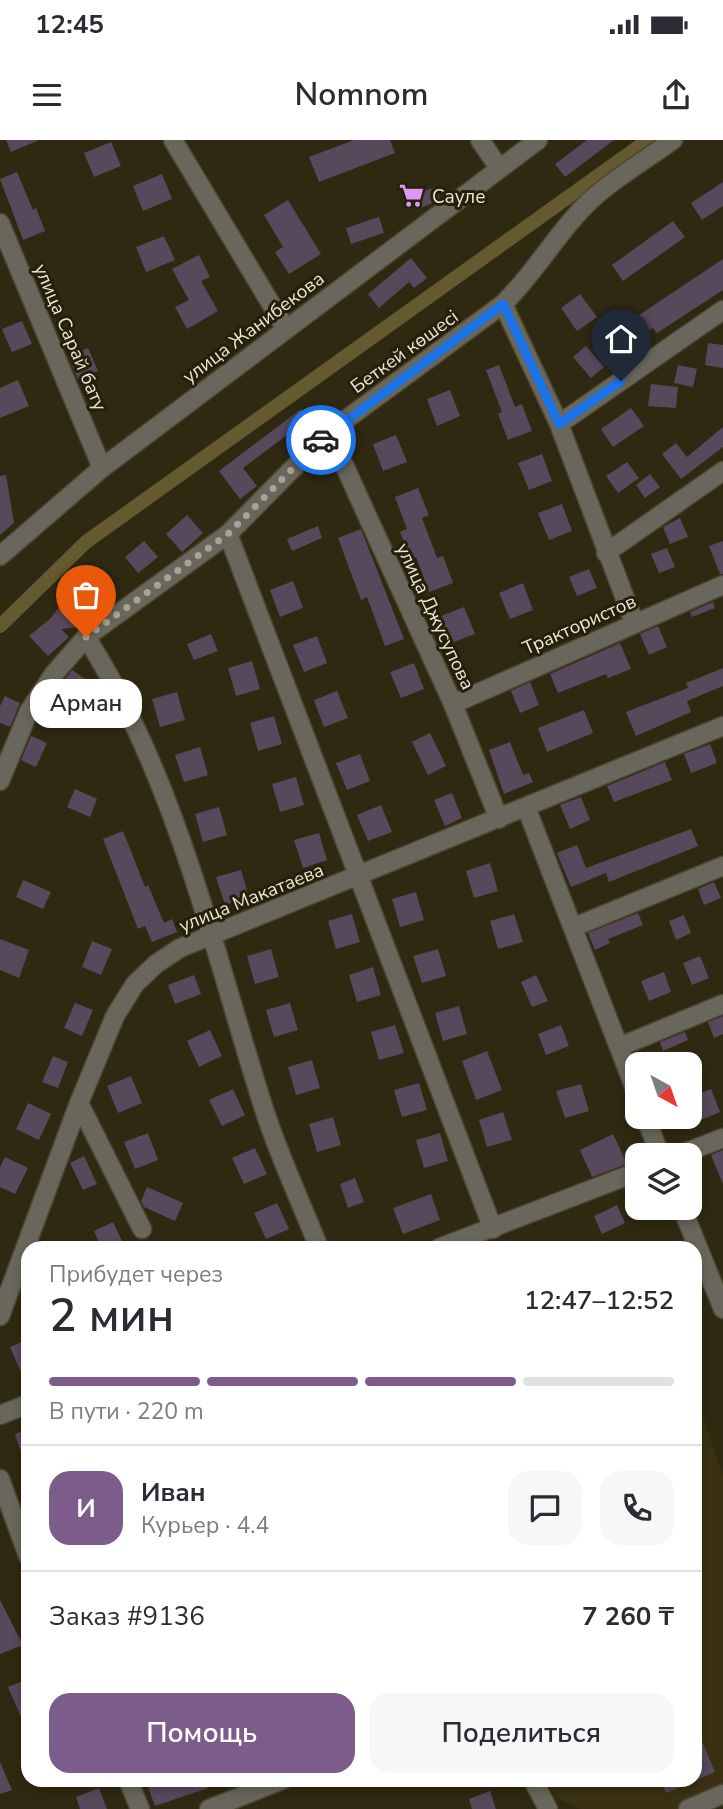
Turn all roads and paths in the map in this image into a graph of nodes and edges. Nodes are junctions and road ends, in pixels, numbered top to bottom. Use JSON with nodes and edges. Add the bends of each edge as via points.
{"nodes":[{"id":1,"x":173,"y":140,"type":"edge"},
{"id":2,"x":480,"y":140,"type":"edge"},
{"id":3,"x":538,"y":140,"type":"edge"},
{"id":4,"x":673,"y":140,"type":"edge"},
{"id":5,"x":499,"y":168,"type":"junction"},
{"id":6,"x":0,"y":223,"type":"edge"},
{"id":7,"x":503,"y":304,"type":"junction"},
{"id":8,"x":723,"y":310,"type":"edge"},
{"id":9,"x":286,"y":329,"type":"junction"},
{"id":10,"x":559,"y":424,"type":"junction"},
{"id":11,"x":329,"y":432,"type":"junction"},
{"id":12,"x":102,"y":468,"type":"junction"},
{"id":13,"x":723,"y":471,"type":"edge"},
{"id":14,"x":228,"y":534,"type":"junction"},
{"id":15,"x":606,"y":553,"type":"junction"},
{"id":16,"x":0,"y":556,"type":"edge"},
{"id":17,"x":723,"y":585,"type":"edge"},
{"id":18,"x":634,"y":622,"type":"junction"},
{"id":19,"x":86,"y":637,"type":"junction"},
{"id":20,"x":453,"y":704,"type":"junction"},
{"id":21,"x":723,"y":726,"type":"edge"},
{"id":22,"x":0,"y":781,"type":"edge"},
{"id":23,"x":526,"y":807,"type":"junction"},
{"id":24,"x":499,"y":820,"type":"junction"},
{"id":25,"x":723,"y":866,"type":"edge"},
{"id":26,"x":359,"y":876,"type":"junction"},
{"id":27,"x":574,"y":927,"type":"junction"},
{"id":28,"x":214,"y":935,"type":"junction"},
{"id":29,"x":723,"y":1004,"type":"edge"},
{"id":30,"x":619,"y":1047,"type":"junction"},
{"id":31,"x":625,"y":1063,"type":"edge"},
{"id":32,"x":79,"y":1103,"type":"junction"},
{"id":33,"x":723,"y":1138,"type":"edge"},
{"id":34,"x":702,"y":1146,"type":"edge"},
{"id":35,"x":625,"y":1176,"type":"edge"},
{"id":36,"x":688,"y":1220,"type":"edge"},
{"id":37,"x":142,"y":1229,"type":"dead end"},
{"id":38,"x":493,"y":1229,"type":"junction"},
{"id":39,"x":28,"y":1241,"type":"edge"},
{"id":40,"x":316,"y":1241,"type":"edge"},
{"id":41,"x":459,"y":1241,"type":"edge"},
{"id":42,"x":699,"y":1241,"type":"edge"},
{"id":43,"x":702,"y":1246,"type":"edge"},
{"id":44,"x":21,"y":1259,"type":"edge"},
{"id":45,"x":717,"y":1275,"type":"edge"},
{"id":46,"x":723,"y":1309,"type":"edge"},
{"id":47,"x":0,"y":1316,"type":"edge"},
{"id":48,"x":21,"y":1407,"type":"edge"},
{"id":49,"x":0,"y":1415,"type":"edge"},
{"id":50,"x":0,"y":1479,"type":"edge"},
{"id":51,"x":21,"y":1537,"type":"edge"},
{"id":52,"x":131,"y":1787,"type":"edge"},
{"id":53,"x":264,"y":1787,"type":"edge"},
{"id":54,"x":537,"y":1787,"type":"edge"},
{"id":55,"x":721,"y":1799,"type":"edge"},
{"id":56,"x":140,"y":1809,"type":"edge"},
{"id":57,"x":209,"y":1809,"type":"edge"},
{"id":58,"x":548,"y":1809,"type":"edge"},
{"id":59,"x":688,"y":1809,"type":"edge"}],
"edges":[{"from":1,"to":9,"type":"street"},
{"from":2,"to":5,"type":"street"},
{"from":3,"to":5,"type":"street","name":"улица Жанибекова"},
{"from":4,"to":7,"type":"street","name":"Беткей көшесі","via":[[594,197]]},
{"from":5,"to":9,"type":"street","name":"улица Жанибекова"},
{"from":6,"to":12,"type":"street","name":"улица Сарай бату"},
{"from":7,"to":10,"type":"street"},
{"from":7,"to":11,"type":"street","name":"Беткей көшесі"},
{"from":8,"to":10,"type":"street"},
{"from":9,"to":12,"type":"street","name":"улица Жанибекова"},
{"from":10,"to":15,"type":"street"},
{"from":11,"to":14,"type":"street","name":"Беткей көшесі"},
{"from":11,"to":20,"type":"street","name":"улица Джусупова"},
{"from":12,"to":16,"type":"street","name":"улица Жанибекова"},
{"from":13,"to":15,"type":"street"},
{"from":14,"to":19,"type":"street","name":"Беткей көшесі"},
{"from":14,"to":26,"type":"street"},
{"from":15,"to":18,"type":"street"},
{"from":17,"to":18,"type":"street","name":"Трактористов"},
{"from":18,"to":20,"type":"street","name":"Трактористов"},
{"from":19,"to":22,"type":"street","name":"Беткей көшесі","via":[[52,675],[29,711]]},
{"from":19,"to":28,"type":"street","via":[[134,720]]},
{"from":20,"to":24,"type":"street","name":"улица Джусупова"},
{"from":21,"to":23,"type":"street","name":"улица Макатаева"},
{"from":23,"to":24,"type":"street","name":"улица Макатаева"},
{"from":23,"to":27,"type":"street"},
{"from":24,"to":26,"type":"street","name":"улица Макатаева"},
{"from":25,"to":27,"type":"street"},
{"from":26,"to":28,"type":"street","name":"улица Макатаева"},
{"from":26,"to":38,"type":"street"},
{"from":27,"to":30,"type":"street"},
{"from":28,"to":32,"type":"street","name":"улица Макатаева","via":[[180,948],[135,984],[115,1016]]},
{"from":28,"to":40,"type":"street","via":[[265,1112]]},
{"from":29,"to":30,"type":"street"},
{"from":30,"to":31,"type":"street"},
{"from":32,"to":37,"type":"street"},
{"from":32,"to":39,"type":"street","name":"улица Макатаева"},
{"from":33,"to":34,"type":"street"},
{"from":35,"to":38,"type":"street"},
{"from":36,"to":42,"type":"street"},
{"from":38,"to":41,"type":"street"},
{"from":43,"to":45,"type":"street"},
{"from":44,"to":47,"type":"street","name":"улица Макатаева"},
{"from":45,"to":46,"type":"street"},
{"from":48,"to":49,"type":"street"},
{"from":50,"to":51,"type":"street"},
{"from":52,"to":56,"type":"street"},
{"from":53,"to":57,"type":"street"},
{"from":54,"to":58,"type":"street"},
{"from":55,"to":59,"type":"street"}]}
